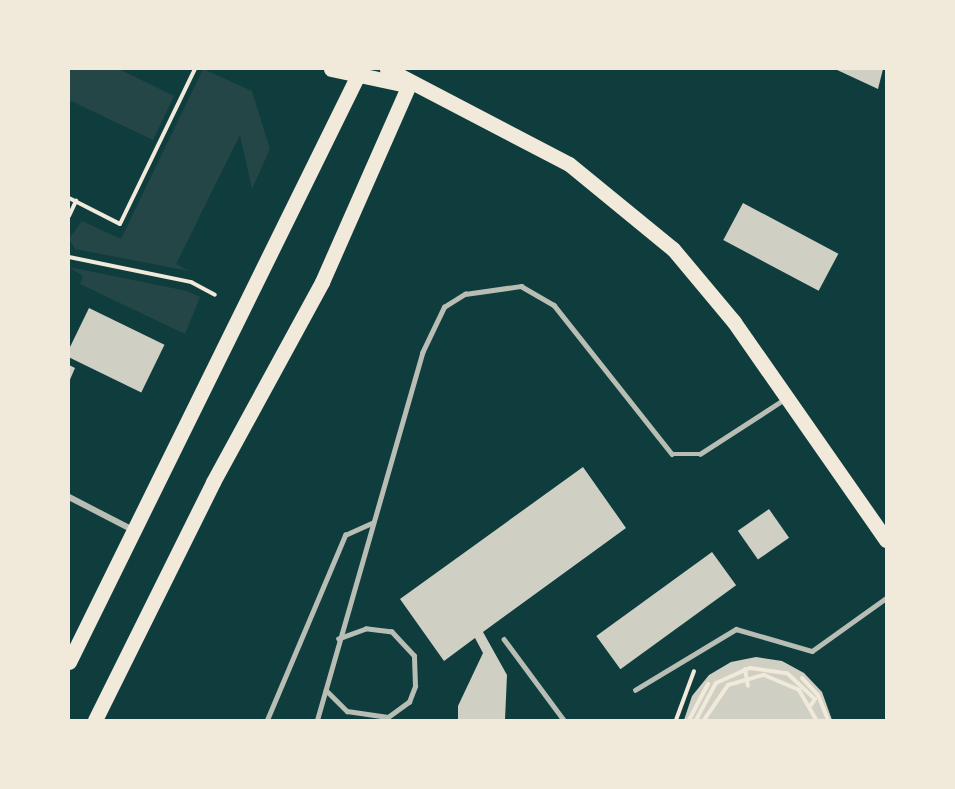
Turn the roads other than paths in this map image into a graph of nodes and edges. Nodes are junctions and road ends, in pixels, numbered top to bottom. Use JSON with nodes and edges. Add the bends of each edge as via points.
{"nodes":[{"id":1,"x":331,"y":69,"type":"edge"},
{"id":2,"x":387,"y":69,"type":"edge"},
{"id":3,"x":357,"y":77,"type":"junction"},
{"id":4,"x":409,"y":85,"type":"junction"},
{"id":5,"x":788,"y":396,"type":"junction"},
{"id":6,"x":69,"y":497,"type":"edge"},
{"id":7,"x":372,"y":523,"type":"junction"},
{"id":8,"x":134,"y":530,"type":"junction"},
{"id":9,"x":886,"y":540,"type":"edge"},
{"id":10,"x":886,"y":597,"type":"edge"},
{"id":11,"x":339,"y":639,"type":"junction"},
{"id":12,"x":504,"y":639,"type":"dead end"},
{"id":13,"x":69,"y":662,"type":"edge"},
{"id":14,"x":326,"y":690,"type":"junction"},
{"id":15,"x":634,"y":690,"type":"dead end"},
{"id":16,"x":95,"y":720,"type":"edge"},
{"id":17,"x":267,"y":720,"type":"edge"},
{"id":18,"x":317,"y":720,"type":"edge"},
{"id":19,"x":564,"y":720,"type":"edge"}],
"edges":[{"from":1,"to":3,"type":"main road"},
{"from":2,"to":4,"type":"main road"},
{"from":3,"to":4,"type":"main road"},
{"from":3,"to":8,"type":"main road"},
{"from":4,"to":5,"type":"main road","via":[[510,130],[623,205],[677,254]]},
{"from":4,"to":16,"type":"main road","via":[[322,282],[213,482]]},
{"from":5,"to":7,"type":"lane","via":[[700,454],[672,454],[554,304],[521,286],[465,294],[444,307],[422,353]]},
{"from":5,"to":9,"type":"main road"},
{"from":6,"to":8,"type":"street"},
{"from":7,"to":11,"type":"lane"},
{"from":7,"to":17,"type":"lane","via":[[345,535]]},
{"from":8,"to":13,"type":"main road"},
{"from":10,"to":15,"type":"lane","via":[[812,651],[736,629]]},
{"from":11,"to":14,"type":"lane"},
{"from":11,"to":14,"type":"lane","via":[[366,629],[392,632],[414,656],[415,686],[409,702],[388,717],[347,711]]},
{"from":12,"to":19,"type":"lane"},
{"from":14,"to":18,"type":"lane"}]}
